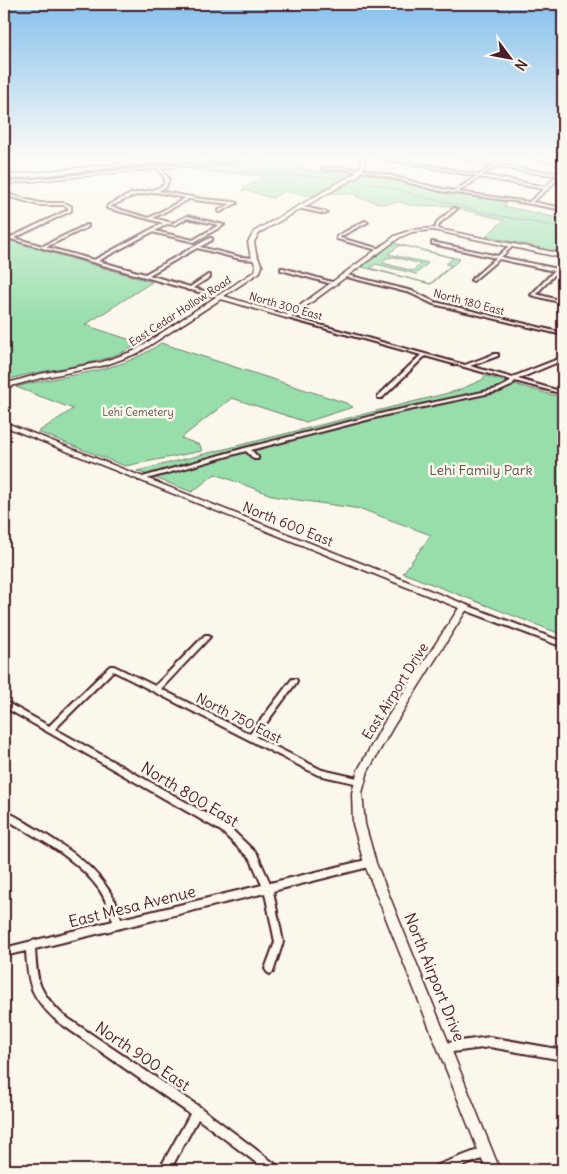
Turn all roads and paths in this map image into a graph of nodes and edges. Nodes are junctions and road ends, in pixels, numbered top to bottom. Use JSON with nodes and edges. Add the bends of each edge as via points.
{"nodes":[{"id":1,"x":66,"y":213,"type":"edge"},
{"id":2,"x":126,"y":213,"type":"edge"},
{"id":3,"x":161,"y":213,"type":"edge"},
{"id":4,"x":289,"y":213,"type":"edge"},
{"id":5,"x":450,"y":213,"type":"edge"},
{"id":6,"x":149,"y":219,"type":"junction"},
{"id":7,"x":366,"y":222,"type":"dead end"},
{"id":8,"x":166,"y":223,"type":"junction"},
{"id":9,"x":87,"y":226,"type":"dead end"},
{"id":10,"x":436,"y":229,"type":"junction"},
{"id":11,"x":152,"y":231,"type":"junction"},
{"id":12,"x":4,"y":236,"type":"edge"},
{"id":13,"x":11,"y":238,"type":"junction"},
{"id":14,"x":210,"y":239,"type":"dead end"},
{"id":15,"x":433,"y":243,"type":"dead end"},
{"id":16,"x":512,"y":245,"type":"junction"},
{"id":17,"x":43,"y":247,"type":"junction"},
{"id":18,"x":198,"y":247,"type":"junction"},
{"id":19,"x":380,"y":250,"type":"junction"},
{"id":20,"x":563,"y":256,"type":"edge"},
{"id":21,"x":499,"y":257,"type":"junction"},
{"id":22,"x":256,"y":259,"type":"junction"},
{"id":23,"x":94,"y":262,"type":"junction"},
{"id":24,"x":282,"y":269,"type":"dead end"},
{"id":25,"x":344,"y":275,"type":"junction"},
{"id":26,"x":145,"y":276,"type":"junction"},
{"id":27,"x":208,"y":276,"type":"dead end"},
{"id":28,"x":473,"y":280,"type":"dead end"},
{"id":29,"x":334,"y":283,"type":"junction"},
{"id":30,"x":189,"y":288,"type":"junction"},
{"id":31,"x":220,"y":297,"type":"junction"},
{"id":32,"x":563,"y":302,"type":"edge"},
{"id":33,"x":288,"y":317,"type":"junction"},
{"id":34,"x":563,"y":334,"type":"edge"},
{"id":35,"x":424,"y":355,"type":"junction"},
{"id":36,"x":496,"y":355,"type":"dead end"},
{"id":37,"x":563,"y":358,"type":"edge"},
{"id":38,"x":466,"y":366,"type":"junction"},
{"id":39,"x":515,"y":380,"type":"junction"},
{"id":40,"x":4,"y":386,"type":"edge"},
{"id":41,"x":563,"y":393,"type":"edge"},
{"id":42,"x":380,"y":397,"type":"dead end"},
{"id":43,"x":4,"y":424,"type":"edge"},
{"id":44,"x":247,"y":449,"type":"junction"},
{"id":45,"x":256,"y":458,"type":"dead end"},
{"id":46,"x":141,"y":479,"type":"junction"},
{"id":47,"x":464,"y":607,"type":"junction"},
{"id":48,"x":207,"y":637,"type":"dead end"},
{"id":49,"x":563,"y":645,"type":"edge"},
{"id":50,"x":294,"y":682,"type":"dead end"},
{"id":51,"x":156,"y":690,"type":"junction"},
{"id":52,"x":4,"y":704,"type":"edge"},
{"id":53,"x":50,"y":729,"type":"junction"},
{"id":54,"x":251,"y":738,"type":"junction"},
{"id":55,"x":358,"y":787,"type":"junction"},
{"id":56,"x":4,"y":814,"type":"edge"},
{"id":57,"x":370,"y":863,"type":"junction"},
{"id":58,"x":268,"y":888,"type":"junction"},
{"id":59,"x":118,"y":924,"type":"junction"},
{"id":60,"x":30,"y":947,"type":"junction"},
{"id":61,"x":4,"y":952,"type":"edge"},
{"id":62,"x":270,"y":969,"type":"dead end"},
{"id":63,"x":445,"y":1048,"type":"junction"},
{"id":64,"x":563,"y":1055,"type":"edge"},
{"id":65,"x":197,"y":1112,"type":"junction"},
{"id":66,"x":486,"y":1152,"type":"junction"},
{"id":67,"x":164,"y":1170,"type":"edge"},
{"id":68,"x":274,"y":1170,"type":"edge"},
{"id":69,"x":440,"y":1170,"type":"edge"},
{"id":70,"x":493,"y":1170,"type":"edge"}],
"edges":[{"from":1,"to":13,"type":"street"},
{"from":2,"to":6,"type":"street"},
{"from":3,"to":6,"type":"street"},
{"from":4,"to":22,"type":"street","name":"East Cedar Hollow Road","via":[[257,232],[251,242]]},
{"from":5,"to":10,"type":"street"},
{"from":6,"to":8,"type":"street"},
{"from":7,"to":19,"type":"street","via":[[338,239]]},
{"from":8,"to":11,"type":"street"},
{"from":8,"to":11,"type":"street","via":[[174,224],[187,217],[222,226],[194,241]]},
{"from":9,"to":17,"type":"street"},
{"from":10,"to":16,"type":"street"},
{"from":10,"to":19,"type":"street","via":[[406,232]]},
{"from":11,"to":23,"type":"street"},
{"from":12,"to":13,"type":"street","name":"North 300 East"},
{"from":13,"to":17,"type":"street","name":"North 300 East"},
{"from":14,"to":18,"type":"street"},
{"from":15,"to":21,"type":"street"},
{"from":16,"to":20,"type":"street"},
{"from":16,"to":21,"type":"street"},
{"from":17,"to":23,"type":"street","name":"North 300 East"},
{"from":18,"to":22,"type":"street"},
{"from":18,"to":26,"type":"street"},
{"from":19,"to":25,"type":"street"},
{"from":21,"to":28,"type":"street"},
{"from":21,"to":32,"type":"street","via":[[557,270],[533,295]]},
{"from":22,"to":31,"type":"street","name":"East Cedar Hollow Road","via":[[257,272]]},
{"from":23,"to":26,"type":"street","name":"North 300 East"},
{"from":24,"to":29,"type":"street"},
{"from":25,"to":29,"type":"street"},
{"from":25,"to":34,"type":"street","name":"North 180 East","via":[[411,292],[434,303]]},
{"from":26,"to":30,"type":"street","name":"North 300 East"},
{"from":27,"to":30,"type":"street"},
{"from":29,"to":33,"type":"street"},
{"from":30,"to":31,"type":"street","name":"North 300 East"},
{"from":31,"to":33,"type":"street","name":"North 300 East"},
{"from":31,"to":40,"type":"street","name":"East Cedar Hollow Road","via":[[136,352],[86,369]]},
{"from":33,"to":35,"type":"street","name":"North 300 East"},
{"from":35,"to":38,"type":"street","name":"North 300 East"},
{"from":35,"to":42,"type":"street"},
{"from":36,"to":38,"type":"street"},
{"from":37,"to":39,"type":"street"},
{"from":38,"to":39,"type":"street","name":"North 300 East"},
{"from":39,"to":41,"type":"street","name":"North 300 East"},
{"from":39,"to":44,"type":"street","via":[[498,390],[397,411]]},
{"from":43,"to":46,"type":"street","name":"North 600 East"},
{"from":44,"to":45,"type":"street"},
{"from":44,"to":46,"type":"street"},
{"from":46,"to":47,"type":"street","name":"North 600 East"},
{"from":47,"to":49,"type":"street","name":"North 600 East"},
{"from":47,"to":55,"type":"street","name":"East Airport Drive","via":[[389,724],[363,770]]},
{"from":48,"to":51,"type":"street"},
{"from":50,"to":54,"type":"street"},
{"from":51,"to":53,"type":"street","name":"North 750 East","via":[[112,668]]},
{"from":51,"to":54,"type":"street","name":"North 750 East"},
{"from":52,"to":53,"type":"street","name":"North 800 East"},
{"from":53,"to":58,"type":"street","name":"North 800 East","via":[[224,828],[254,857]]},
{"from":54,"to":55,"type":"street","name":"North 750 East","via":[[321,773]]},
{"from":55,"to":57,"type":"street","name":"North Airport Drive","via":[[359,824]]},
{"from":56,"to":59,"type":"street","via":[[94,874],[103,885]]},
{"from":57,"to":58,"type":"street","name":"East Mesa Avenue"},
{"from":57,"to":63,"type":"street","name":"North Airport Drive"},
{"from":58,"to":59,"type":"street","name":"East Mesa Avenue"},
{"from":58,"to":62,"type":"street","name":"North 800 East","via":[[279,942]]},
{"from":59,"to":60,"type":"street","name":"East Mesa Avenue"},
{"from":60,"to":61,"type":"street","name":"East Mesa Avenue"},
{"from":60,"to":65,"type":"street","name":"North 900 East","via":[[34,988],[47,1007]]},
{"from":63,"to":64,"type":"street","via":[[490,1042]]},
{"from":63,"to":66,"type":"street","name":"North Airport Drive"},
{"from":65,"to":67,"type":"street"},
{"from":65,"to":68,"type":"street","name":"North 900 East"},
{"from":66,"to":69,"type":"street"},
{"from":66,"to":70,"type":"street","name":"North Airport Drive"}]}
